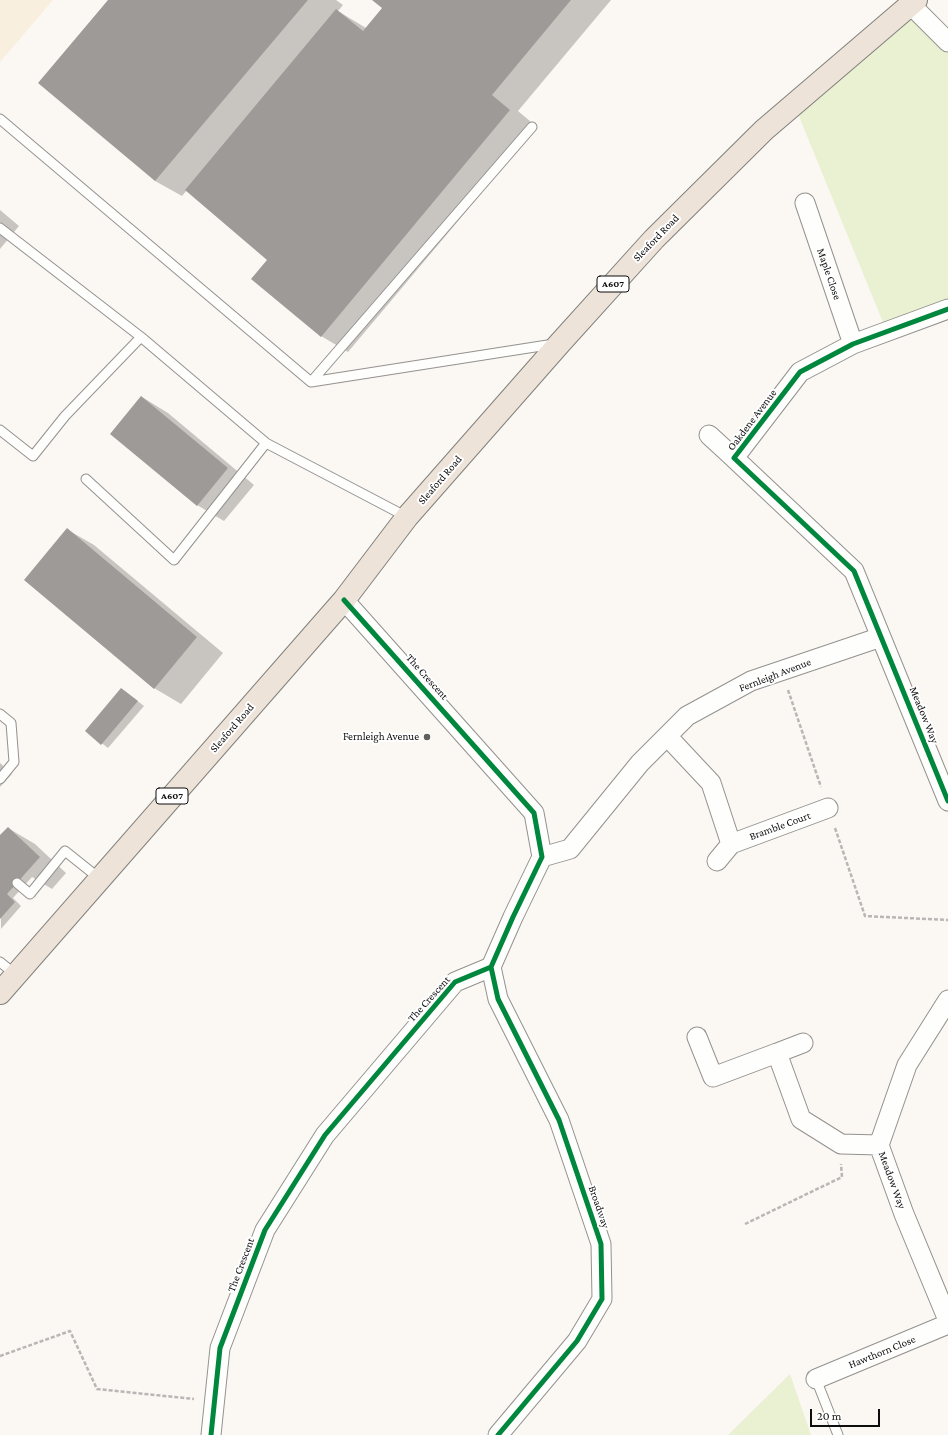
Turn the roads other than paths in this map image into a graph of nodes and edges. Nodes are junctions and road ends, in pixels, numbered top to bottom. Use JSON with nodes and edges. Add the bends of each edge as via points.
{"nodes":[{"id":1,"x":913,"y":2,"type":"edge"},
{"id":2,"x":948,"y":42,"type":"edge"},
{"id":3,"x":0,"y":119,"type":"edge"},
{"id":4,"x":532,"y":126,"type":"dead end"},
{"id":5,"x":805,"y":203,"type":"dead end"},
{"id":6,"x":0,"y":228,"type":"edge"},
{"id":7,"x":948,"y":309,"type":"edge"},
{"id":8,"x":141,"y":338,"type":"junction"},
{"id":9,"x":560,"y":343,"type":"junction"},
{"id":10,"x":853,"y":344,"type":"junction"},
{"id":11,"x":311,"y":382,"type":"junction"},
{"id":12,"x":0,"y":430,"type":"edge"},
{"id":13,"x":709,"y":436,"type":"dead end"},
{"id":14,"x":266,"y":443,"type":"junction"},
{"id":15,"x":734,"y":458,"type":"junction"},
{"id":16,"x":86,"y":479,"type":"dead end"},
{"id":17,"x":407,"y":517,"type":"junction"},
{"id":18,"x":344,"y":600,"type":"junction"},
{"id":19,"x":881,"y":637,"type":"junction"},
{"id":20,"x":0,"y":714,"type":"edge"},
{"id":21,"x":667,"y":736,"type":"junction"},
{"id":22,"x":0,"y":779,"type":"edge"},
{"id":23,"x":948,"y":801,"type":"edge"},
{"id":24,"x":828,"y":808,"type":"dead end"},
{"id":25,"x":731,"y":844,"type":"junction"},
{"id":26,"x":542,"y":858,"type":"junction"},
{"id":27,"x":717,"y":861,"type":"dead end"},
{"id":28,"x":100,"y":879,"type":"junction"},
{"id":29,"x":17,"y":883,"type":"dead end"},
{"id":30,"x":491,"y":968,"type":"junction"},
{"id":31,"x":8,"y":969,"type":"edge"},
{"id":32,"x":0,"y":993,"type":"edge"},
{"id":33,"x":945,"y":1012,"type":"edge"},
{"id":34,"x":697,"y":1036,"type":"dead end"},
{"id":35,"x":803,"y":1044,"type":"dead end"},
{"id":36,"x":777,"y":1053,"type":"junction"},
{"id":37,"x":879,"y":1145,"type":"junction"},
{"id":38,"x":948,"y":1320,"type":"edge"},
{"id":39,"x":948,"y":1324,"type":"edge"},
{"id":40,"x":816,"y":1379,"type":"joint"},
{"id":41,"x":211,"y":1435,"type":"edge"},
{"id":42,"x":498,"y":1435,"type":"edge"},
{"id":43,"x":838,"y":1435,"type":"edge"}],
"edges":[{"from":1,"to":2,"type":"street"},
{"from":1,"to":9,"type":"main road","name":"Sleaford Road","number":"A607","via":[[764,130],[654,238]]},
{"from":3,"to":11,"type":"lane"},
{"from":4,"to":11,"type":"lane"},
{"from":5,"to":10,"type":"street","name":"Maple Close"},
{"from":6,"to":8,"type":"lane"},
{"from":7,"to":10,"type":"street","name":"Oakdene Avenue"},
{"from":8,"to":12,"type":"lane","via":[[65,416],[33,456]]},
{"from":8,"to":14,"type":"lane"},
{"from":9,"to":11,"type":"lane"},
{"from":9,"to":17,"type":"main road","name":"Sleaford Road","number":"A607"},
{"from":10,"to":15,"type":"street","name":"Oakdene Avenue","via":[[800,372]]},
{"from":13,"to":15,"type":"street","name":"Oakdene Avenue"},
{"from":14,"to":16,"type":"lane","via":[[174,560]]},
{"from":14,"to":17,"type":"lane"},
{"from":15,"to":19,"type":"street","name":"Oakdene Avenue","via":[[854,571]]},
{"from":17,"to":18,"type":"main road","name":"Sleaford Road","number":"A607"},
{"from":18,"to":26,"type":"street","name":"The Crescent","via":[[534,813]]},
{"from":18,"to":28,"type":"main road","name":"Sleaford Road","number":"A607"},
{"from":19,"to":21,"type":"street","name":"Fernleigh Avenue","via":[[751,681],[687,716]]},
{"from":19,"to":23,"type":"street","name":"Meadow Way"},
{"from":20,"to":22,"type":"lane","via":[[11,723],[14,762]]},
{"from":21,"to":25,"type":"street","via":[[711,783]]},
{"from":21,"to":26,"type":"street","name":"Fernleigh Avenue","via":[[640,763],[570,849]]},
{"from":24,"to":25,"type":"street","name":"Bramble Court"},
{"from":25,"to":27,"type":"street"},
{"from":26,"to":30,"type":"street"},
{"from":28,"to":29,"type":"lane","via":[[65,851],[30,894]]},
{"from":28,"to":31,"type":"main road","name":"Sleaford Road","number":"A607"},
{"from":30,"to":41,"type":"street","name":"The Crescent","via":[[455,982],[325,1135],[265,1230],[220,1348]]},
{"from":30,"to":42,"type":"street","name":"Broadway","via":[[498,999],[559,1120],[601,1244],[602,1299],[577,1341]]},
{"from":31,"to":32,"type":"main road","name":"Sleaford Road","number":"A607"},
{"from":33,"to":37,"type":"street","name":"Meadow Way","via":[[907,1065]]},
{"from":34,"to":36,"type":"street","via":[[713,1077]]},
{"from":35,"to":36,"type":"street"},
{"from":36,"to":37,"type":"street","via":[[801,1119],[841,1144]]},
{"from":37,"to":38,"type":"street","name":"Meadow Way","via":[[904,1214]]},
{"from":39,"to":40,"type":"street","name":"Hawthorn Close"},
{"from":40,"to":43,"type":"lane"}]}
